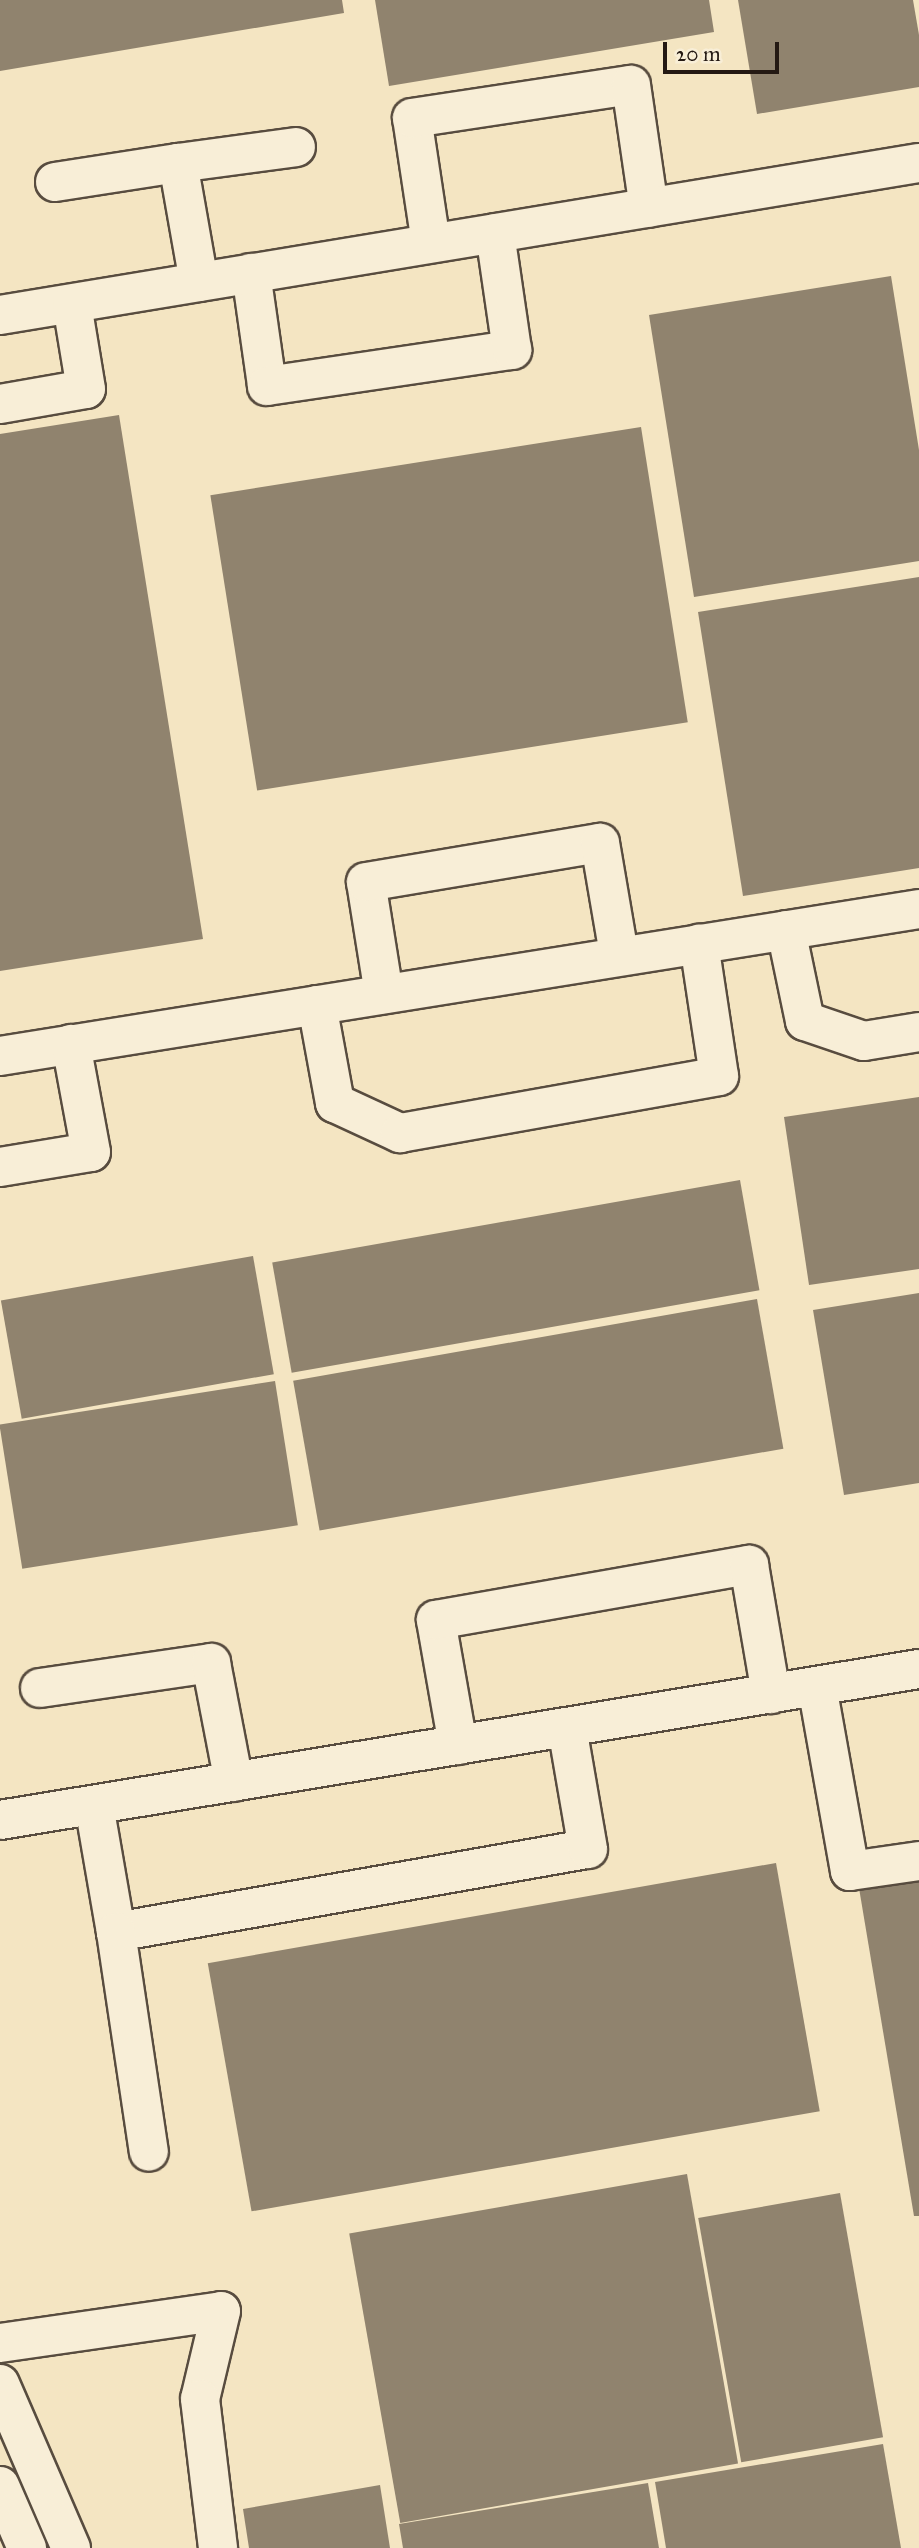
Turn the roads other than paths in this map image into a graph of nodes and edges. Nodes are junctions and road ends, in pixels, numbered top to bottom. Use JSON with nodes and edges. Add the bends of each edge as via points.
{"nodes":[{"id":1,"x":296,"y":147,"type":"dead end"},
{"id":2,"x":178,"y":163,"type":"junction"},
{"id":3,"x":919,"y":163,"type":"edge"},
{"id":4,"x":55,"y":182,"type":"dead end"},
{"id":5,"x":649,"y":208,"type":"junction"},
{"id":6,"x":495,"y":233,"type":"junction"},
{"id":7,"x":431,"y":243,"type":"junction"},
{"id":8,"x":251,"y":273,"type":"junction"},
{"id":9,"x":200,"y":282,"type":"junction"},
{"id":10,"x":72,"y":304,"type":"junction"},
{"id":11,"x":0,"y":316,"type":"edge"},
{"id":12,"x":0,"y":404,"type":"edge"},
{"id":13,"x":919,"y":909,"type":"edge"},
{"id":14,"x":786,"y":930,"type":"junction"},
{"id":15,"x":699,"y":943,"type":"junction"},
{"id":16,"x":619,"y":954,"type":"junction"},
{"id":17,"x":384,"y":994,"type":"junction"},
{"id":18,"x":317,"y":1004,"type":"junction"},
{"id":19,"x":919,"y":1032,"type":"edge"},
{"id":20,"x":71,"y":1044,"type":"junction"},
{"id":21,"x":0,"y":1056,"type":"edge"},
{"id":22,"x":0,"y":1167,"type":"edge"},
{"id":23,"x":919,"y":1669,"type":"edge"},
{"id":24,"x":817,"y":1686,"type":"junction"},
{"id":25,"x":40,"y":1688,"type":"dead end"},
{"id":26,"x":771,"y":1694,"type":"junction"},
{"id":27,"x":566,"y":1727,"type":"junction"},
{"id":28,"x":458,"y":1745,"type":"junction"},
{"id":29,"x":234,"y":1782,"type":"junction"},
{"id":30,"x":94,"y":1805,"type":"junction"},
{"id":31,"x":0,"y":1820,"type":"edge"},
{"id":32,"x":919,"y":1861,"type":"edge"},
{"id":33,"x":116,"y":1932,"type":"junction"},
{"id":34,"x":149,"y":2152,"type":"dead end"},
{"id":35,"x":0,"y":2343,"type":"edge"},
{"id":36,"x":0,"y":2384,"type":"edge"},
{"id":37,"x":0,"y":2486,"type":"edge"},
{"id":38,"x":27,"y":2548,"type":"edge"},
{"id":39,"x":71,"y":2548,"type":"edge"},
{"id":40,"x":218,"y":2548,"type":"edge"}],
"edges":[{"from":1,"to":2,"type":"street"},
{"from":2,"to":4,"type":"street"},
{"from":2,"to":9,"type":"street"},
{"from":3,"to":5,"type":"street"},
{"from":5,"to":6,"type":"street"},
{"from":5,"to":7,"type":"street","via":[[631,85],[412,118]]},
{"from":6,"to":7,"type":"street"},
{"from":6,"to":8,"type":"street","via":[[512,350],[267,386]]},
{"from":7,"to":8,"type":"street"},
{"from":8,"to":9,"type":"street"},
{"from":9,"to":10,"type":"street"},
{"from":10,"to":11,"type":"street"},
{"from":10,"to":12,"type":"street","via":[[86,389]]},
{"from":13,"to":14,"type":"street"},
{"from":14,"to":15,"type":"street"},
{"from":14,"to":19,"type":"street","via":[[805,1021],[864,1041]]},
{"from":15,"to":16,"type":"street"},
{"from":15,"to":18,"type":"street","via":[[719,1076],[400,1133],[335,1103]]},
{"from":16,"to":17,"type":"street"},
{"from":16,"to":17,"type":"street","via":[[600,844],[366,882]]},
{"from":17,"to":18,"type":"street"},
{"from":18,"to":20,"type":"street"},
{"from":20,"to":21,"type":"street"},
{"from":20,"to":22,"type":"street","via":[[91,1152]]},
{"from":23,"to":24,"type":"street"},
{"from":24,"to":26,"type":"street"},
{"from":24,"to":32,"type":"street","via":[[850,1871]]},
{"from":25,"to":29,"type":"street","via":[[211,1663]]},
{"from":26,"to":27,"type":"street"},
{"from":26,"to":28,"type":"street","via":[[749,1565],[436,1620]]},
{"from":27,"to":28,"type":"street"},
{"from":27,"to":33,"type":"street","via":[[588,1849]]},
{"from":28,"to":29,"type":"street"},
{"from":29,"to":30,"type":"street"},
{"from":30,"to":31,"type":"street"},
{"from":30,"to":33,"type":"street"},
{"from":33,"to":34,"type":"street"},
{"from":35,"to":40,"type":"street","via":[[221,2311],[200,2399]]},
{"from":36,"to":39,"type":"street"},
{"from":37,"to":38,"type":"street"}]}
